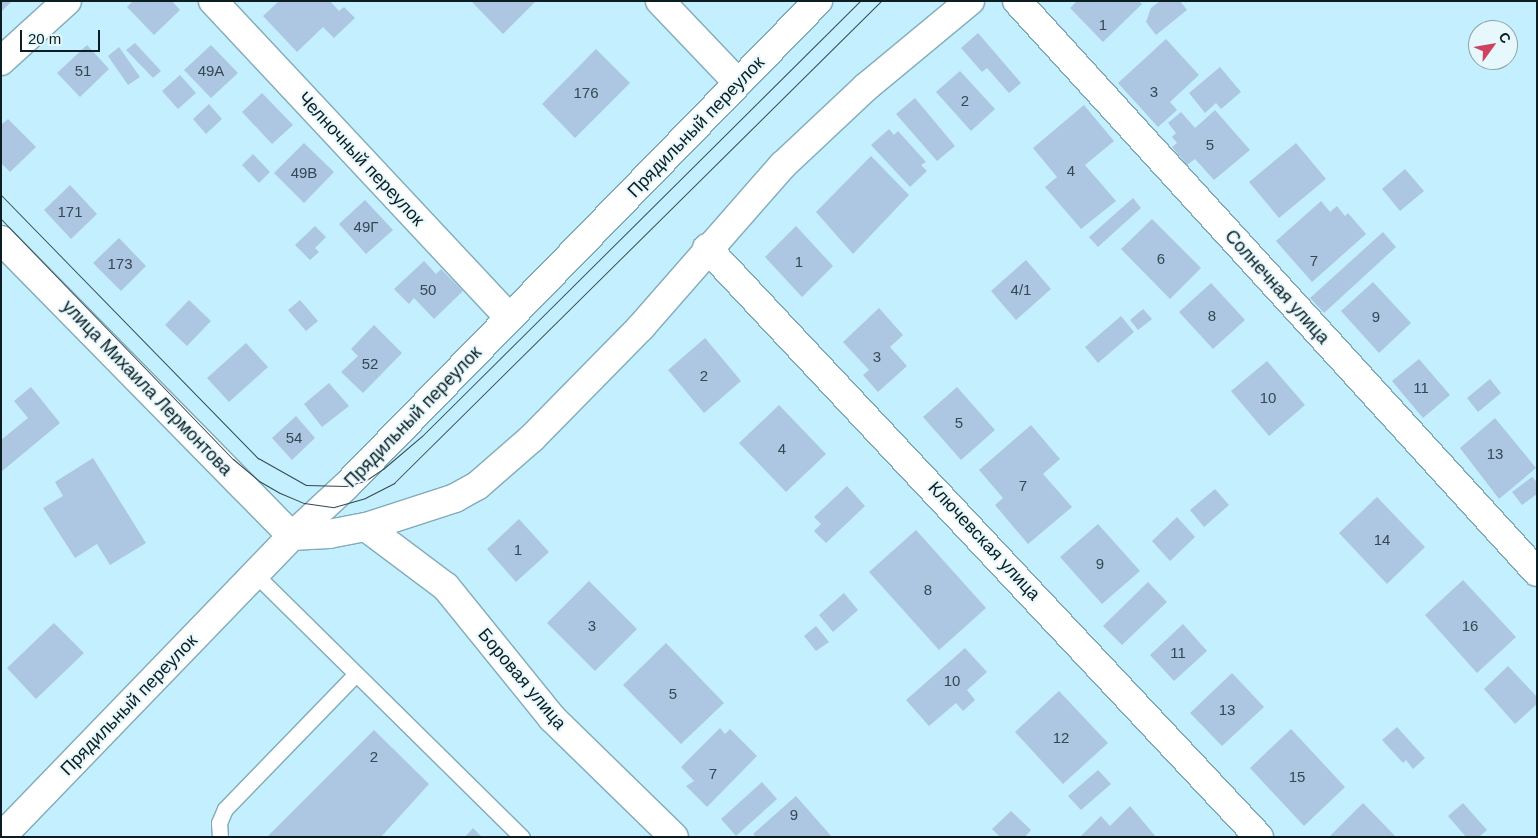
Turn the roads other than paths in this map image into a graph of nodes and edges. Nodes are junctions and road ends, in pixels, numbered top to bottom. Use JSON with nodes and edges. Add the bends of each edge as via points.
{"nodes":[{"id":1,"x":66,"y":1,"type":"edge"},
{"id":2,"x":213,"y":1,"type":"edge"},
{"id":3,"x":660,"y":1,"type":"edge"},
{"id":4,"x":818,"y":1,"type":"edge"},
{"id":5,"x":970,"y":1,"type":"edge"},
{"id":6,"x":1017,"y":1,"type":"edge"},
{"id":7,"x":1,"y":61,"type":"edge"},
{"id":8,"x":738,"y":83,"type":"junction"},
{"id":9,"x":4,"y":247,"type":"edge"},
{"id":10,"x":707,"y":248,"type":"junction"},
{"id":11,"x":510,"y":318,"type":"junction"},
{"id":12,"x":366,"y":527,"type":"junction"},
{"id":13,"x":292,"y":536,"type":"junction"},
{"id":14,"x":1537,"y":572,"type":"edge"},
{"id":15,"x":255,"y":574,"type":"junction"},
{"id":16,"x":356,"y":674,"type":"junction"},
{"id":17,"x":7,"y":832,"type":"edge"},
{"id":18,"x":220,"y":837,"type":"edge"},
{"id":19,"x":522,"y":837,"type":"edge"},
{"id":20,"x":674,"y":837,"type":"edge"},
{"id":21,"x":1258,"y":837,"type":"edge"}],
"edges":[{"from":1,"to":7,"type":"street"},
{"from":2,"to":11,"type":"street","name":"Челночный переулок"},
{"from":3,"to":8,"type":"street"},
{"from":4,"to":8,"type":"street","name":"Прядильный переулок"},
{"from":5,"to":10,"type":"street","via":[[866,86],[804,145]]},
{"from":6,"to":14,"type":"street","name":"Солнечная улица"},
{"from":8,"to":11,"type":"street","name":"Прядильный переулок"},
{"from":9,"to":13,"type":"street","name":"улица Михаила Лермонтова"},
{"from":10,"to":12,"type":"street","via":[[641,327],[532,438],[477,486],[456,498]]},
{"from":10,"to":21,"type":"street","name":"Ключевская улица"},
{"from":11,"to":13,"type":"street","name":"Прядильный переулок","via":[[346,486]]},
{"from":12,"to":13,"type":"street"},
{"from":12,"to":20,"type":"street","name":"Боровая улица","via":[[446,587],[552,718]]},
{"from":13,"to":15,"type":"street","name":"Прядильный переулок"},
{"from":15,"to":16,"type":"lane"},
{"from":15,"to":17,"type":"street","name":"Прядильный переулок"},
{"from":16,"to":18,"type":"lane","via":[[225,809],[219,823]]},
{"from":16,"to":19,"type":"lane"}]}
